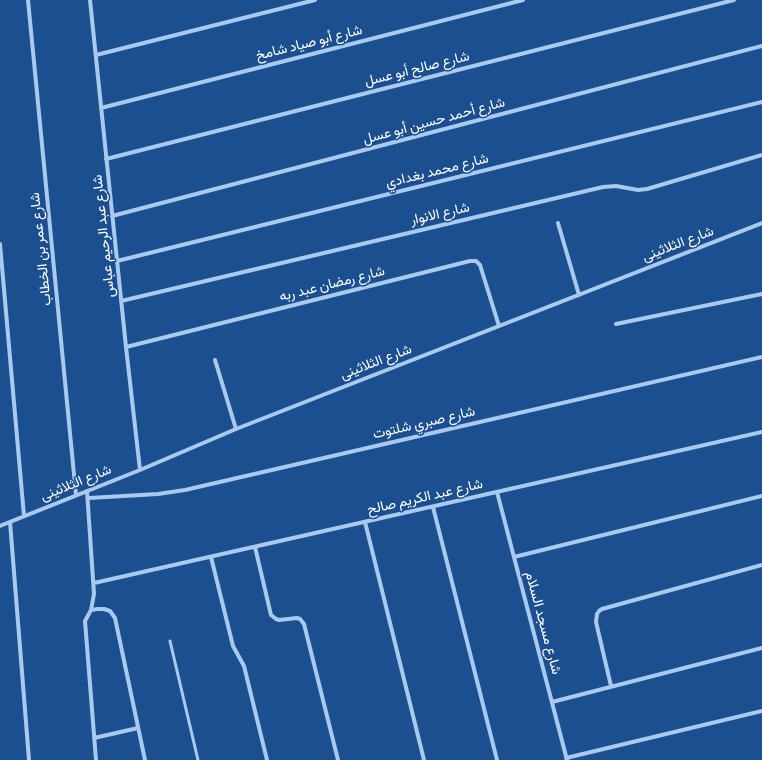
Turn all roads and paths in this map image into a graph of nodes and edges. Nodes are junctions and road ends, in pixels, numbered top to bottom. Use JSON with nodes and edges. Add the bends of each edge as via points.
{"nodes":[{"id":1,"x":28,"y":0,"type":"edge"},
{"id":2,"x":90,"y":0,"type":"edge"},
{"id":3,"x":315,"y":0,"type":"edge"},
{"id":4,"x":523,"y":0,"type":"edge"},
{"id":5,"x":734,"y":0,"type":"edge"},
{"id":6,"x":762,"y":46,"type":"edge"},
{"id":7,"x":96,"y":55,"type":"junction"},
{"id":8,"x":762,"y":102,"type":"edge"},
{"id":9,"x":101,"y":108,"type":"junction"},
{"id":10,"x":762,"y":155,"type":"edge"},
{"id":11,"x":106,"y":159,"type":"junction"},
{"id":12,"x":112,"y":216,"type":"junction"},
{"id":13,"x":558,"y":223,"type":"dead end"},
{"id":14,"x":762,"y":223,"type":"edge"},
{"id":15,"x":0,"y":244,"type":"edge"},
{"id":16,"x":117,"y":261,"type":"junction"},
{"id":17,"x":762,"y":294,"type":"edge"},
{"id":18,"x":579,"y":295,"type":"junction"},
{"id":19,"x":122,"y":300,"type":"junction"},
{"id":20,"x":616,"y":324,"type":"dead end"},
{"id":21,"x":500,"y":326,"type":"junction"},
{"id":22,"x":126,"y":347,"type":"junction"},
{"id":23,"x":762,"y":357,"type":"edge"},
{"id":24,"x":215,"y":360,"type":"dead end"},
{"id":25,"x":236,"y":429,"type":"junction"},
{"id":26,"x":762,"y":432,"type":"edge"},
{"id":27,"x":140,"y":470,"type":"junction"},
{"id":28,"x":87,"y":491,"type":"junction"},
{"id":29,"x":498,"y":492,"type":"junction"},
{"id":30,"x":76,"y":495,"type":"junction"},
{"id":31,"x":762,"y":496,"type":"edge"},
{"id":32,"x":89,"y":498,"type":"junction"},
{"id":33,"x":433,"y":507,"type":"junction"},
{"id":34,"x":24,"y":516,"type":"junction"},
{"id":35,"x":10,"y":522,"type":"junction"},
{"id":36,"x":365,"y":522,"type":"junction"},
{"id":37,"x":0,"y":526,"type":"edge"},
{"id":38,"x":255,"y":547,"type":"junction"},
{"id":39,"x":211,"y":557,"type":"junction"},
{"id":40,"x":514,"y":557,"type":"junction"},
{"id":41,"x":762,"y":565,"type":"edge"},
{"id":42,"x":94,"y":583,"type":"junction"},
{"id":43,"x":91,"y":610,"type":"junction"},
{"id":44,"x":170,"y":641,"type":"dead end"},
{"id":45,"x":762,"y":648,"type":"edge"},
{"id":46,"x":611,"y":686,"type":"junction"},
{"id":47,"x":552,"y":702,"type":"junction"},
{"id":48,"x":762,"y":711,"type":"edge"},
{"id":49,"x":138,"y":728,"type":"junction"},
{"id":50,"x":94,"y":738,"type":"junction"},
{"id":51,"x":567,"y":759,"type":"edge"},
{"id":52,"x":29,"y":760,"type":"edge"},
{"id":53,"x":96,"y":760,"type":"edge"},
{"id":54,"x":145,"y":760,"type":"edge"},
{"id":55,"x":198,"y":760,"type":"edge"},
{"id":56,"x":267,"y":760,"type":"edge"},
{"id":57,"x":338,"y":760,"type":"edge"},
{"id":58,"x":424,"y":760,"type":"edge"},
{"id":59,"x":497,"y":760,"type":"edge"}],
"edges":[{"from":1,"to":30,"type":"street","name":"شارع عمر بن الخطاب"},
{"from":2,"to":7,"type":"street","name":"شارع عبد الرحيم عباس"},
{"from":3,"to":7,"type":"street"},
{"from":4,"to":9,"type":"street","name":"شارع أبو صياد شامخ"},
{"from":5,"to":11,"type":"street","name":"شارع صالح أبو عسل"},
{"from":6,"to":12,"type":"street","name":"شارع أحمد حسين أبو عسل"},
{"from":7,"to":9,"type":"street","name":"شارع عبد الرحيم عباس"},
{"from":8,"to":16,"type":"street","name":"شارع محمد بغدادي"},
{"from":9,"to":11,"type":"street","name":"شارع عبد الرحيم عباس"},
{"from":10,"to":19,"type":"street","name":"شارع الانوار","via":[[647,189],[603,187]]},
{"from":11,"to":12,"type":"street","name":"شارع عبد الرحيم عباس"},
{"from":12,"to":16,"type":"street","name":"شارع عبد الرحيم عباس"},
{"from":13,"to":18,"type":"street"},
{"from":14,"to":18,"type":"street","name":"شارع الثلاثينى"},
{"from":15,"to":34,"type":"street"},
{"from":16,"to":19,"type":"street","name":"شارع عبد الرحيم عباس"},
{"from":17,"to":20,"type":"street"},
{"from":18,"to":21,"type":"street","name":"شارع الثلاثينى"},
{"from":19,"to":22,"type":"street","name":"شارع عبد الرحيم عباس"},
{"from":21,"to":22,"type":"street","name":"شارع رمضان عبد ربه","via":[[480,265],[476,261],[470,261]]},
{"from":21,"to":25,"type":"street","name":"شارع الثلاثينى"},
{"from":22,"to":27,"type":"street","name":"شارع عبد الرحيم عباس"},
{"from":23,"to":32,"type":"street","name":"شارع صبري شلتوت","via":[[185,490]]},
{"from":24,"to":25,"type":"street"},
{"from":25,"to":27,"type":"street","name":"شارع الثلاثينى"},
{"from":26,"to":29,"type":"street","name":"شارع عبد الكريم صالح"},
{"from":27,"to":28,"type":"street","name":"شارع الثلاثينى"},
{"from":28,"to":30,"type":"street","name":"شارع الثلاثينى"},
{"from":28,"to":32,"type":"street"},
{"from":29,"to":33,"type":"street","name":"شارع عبد الكريم صالح"},
{"from":29,"to":40,"type":"street","name":"شارع مسجد السلام"},
{"from":30,"to":34,"type":"street","name":"شارع الثلاثينى"},
{"from":31,"to":40,"type":"street"},
{"from":32,"to":42,"type":"street"},
{"from":33,"to":36,"type":"street","name":"شارع عبد الكريم صالح"},
{"from":33,"to":59,"type":"street"},
{"from":34,"to":35,"type":"street","name":"شارع الثلاثينى"},
{"from":35,"to":37,"type":"street","name":"شارع الثلاثينى"},
{"from":35,"to":52,"type":"street"},
{"from":36,"to":38,"type":"street","name":"شارع عبد الكريم صالح"},
{"from":36,"to":58,"type":"street"},
{"from":38,"to":39,"type":"street","name":"شارع عبد الكريم صالح"},
{"from":38,"to":57,"type":"street","via":[[271,615],[279,620],[297,618],[304,624]]},
{"from":39,"to":42,"type":"street","name":"شارع عبد الكريم صالح"},
{"from":39,"to":56,"type":"street","via":[[233,646],[244,666]]},
{"from":40,"to":47,"type":"street","name":"شارع مسجد السلام"},
{"from":41,"to":46,"type":"street","via":[[599,611],[596,622]]},
{"from":42,"to":43,"type":"street"},
{"from":43,"to":49,"type":"street","via":[[98,608],[110,611],[115,618]]},
{"from":43,"to":50,"type":"street","via":[[85,620]]},
{"from":44,"to":55,"type":"lane"},
{"from":45,"to":46,"type":"street"},
{"from":46,"to":47,"type":"street"},
{"from":47,"to":51,"type":"street","name":"شارع مسجد السلام"},
{"from":48,"to":51,"type":"street"},
{"from":49,"to":50,"type":"street"},
{"from":49,"to":54,"type":"street"},
{"from":50,"to":53,"type":"street"}]}
